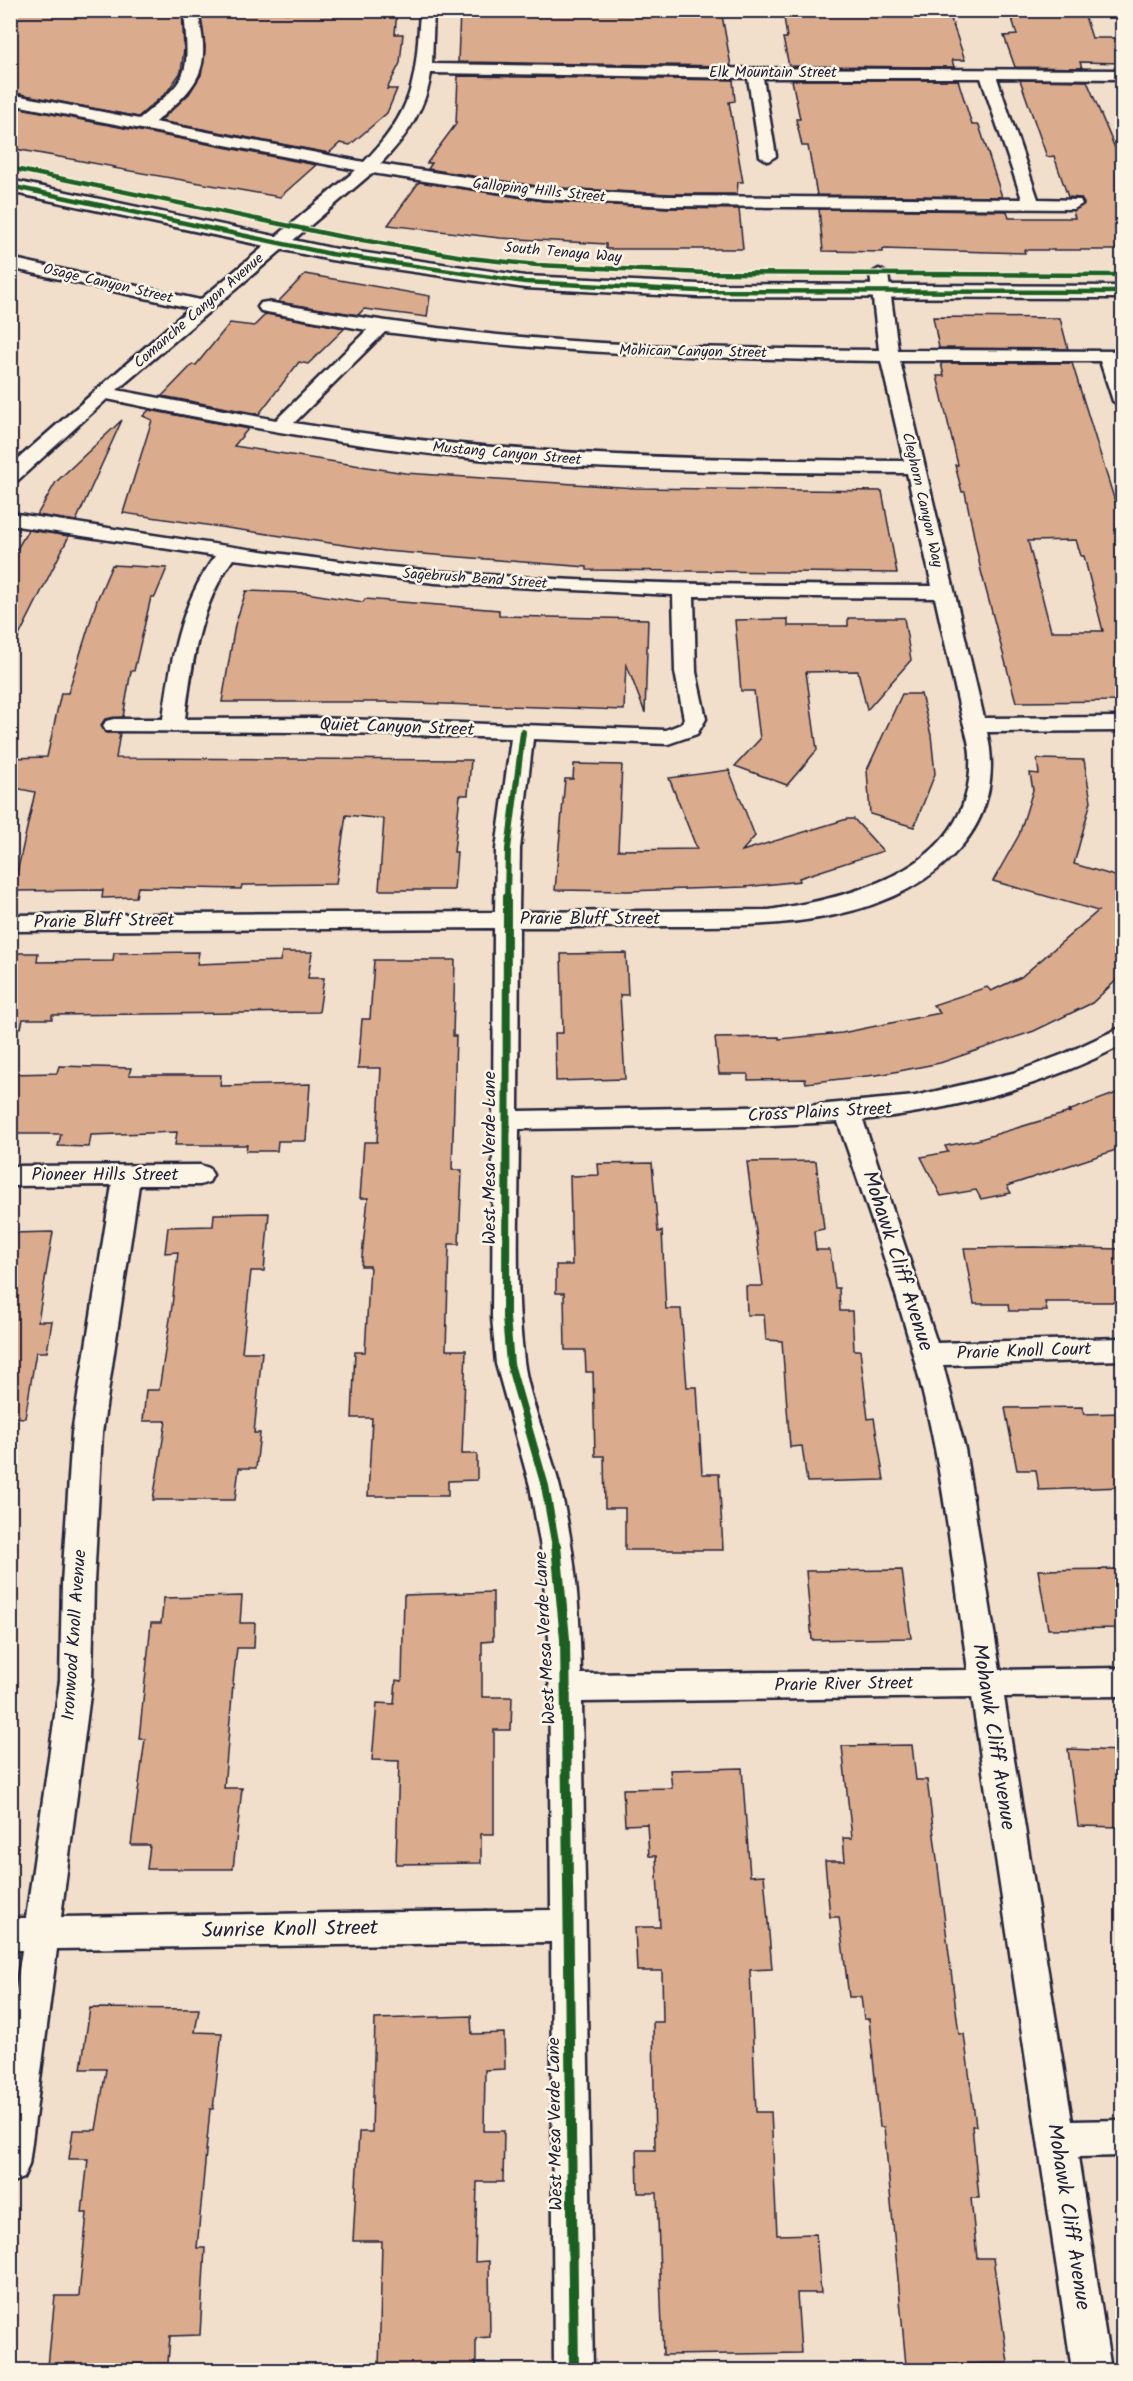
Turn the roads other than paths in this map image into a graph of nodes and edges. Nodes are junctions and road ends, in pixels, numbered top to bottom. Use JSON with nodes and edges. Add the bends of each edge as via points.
{"nodes":[{"id":1,"x":190,"y":10,"type":"edge"},
{"id":2,"x":427,"y":10,"type":"edge"},
{"id":3,"x":423,"y":68,"type":"junction"},
{"id":4,"x":987,"y":72,"type":"junction"},
{"id":5,"x":755,"y":73,"type":"junction"},
{"id":6,"x":1122,"y":74,"type":"edge"},
{"id":7,"x":10,"y":99,"type":"edge"},
{"id":8,"x":144,"y":123,"type":"junction"},
{"id":9,"x":768,"y":156,"type":"dead end"},
{"id":10,"x":367,"y":167,"type":"junction"},
{"id":11,"x":10,"y":168,"type":"edge"},
{"id":12,"x":10,"y":186,"type":"edge"},
{"id":13,"x":1032,"y":204,"type":"junction"},
{"id":14,"x":1074,"y":204,"type":"dead end"},
{"id":15,"x":296,"y":227,"type":"junction"},
{"id":16,"x":277,"y":242,"type":"junction"},
{"id":17,"x":10,"y":263,"type":"edge"},
{"id":18,"x":1122,"y":275,"type":"edge"},
{"id":19,"x":880,"y":283,"type":"junction"},
{"id":20,"x":1122,"y":292,"type":"edge"},
{"id":21,"x":205,"y":306,"type":"junction"},
{"id":22,"x":267,"y":307,"type":"dead end"},
{"id":23,"x":379,"y":328,"type":"junction"},
{"id":24,"x":890,"y":354,"type":"junction"},
{"id":25,"x":1115,"y":356,"type":"edge"},
{"id":26,"x":105,"y":393,"type":"junction"},
{"id":27,"x":1122,"y":401,"type":"edge"},
{"id":28,"x":279,"y":428,"type":"junction"},
{"id":29,"x":915,"y":467,"type":"junction"},
{"id":30,"x":10,"y":477,"type":"edge"},
{"id":31,"x":10,"y":519,"type":"edge"},
{"id":32,"x":228,"y":552,"type":"junction"},
{"id":33,"x":683,"y":591,"type":"junction"},
{"id":34,"x":943,"y":592,"type":"junction"},
{"id":35,"x":1122,"y":724,"type":"edge"},
{"id":36,"x":173,"y":725,"type":"junction"},
{"id":37,"x":976,"y":725,"type":"junction"},
{"id":38,"x":114,"y":726,"type":"dead end"},
{"id":39,"x":523,"y":732,"type":"junction"},
{"id":40,"x":507,"y":920,"type":"junction"},
{"id":41,"x":10,"y":923,"type":"edge"},
{"id":42,"x":1122,"y":1035,"type":"edge"},
{"id":43,"x":848,"y":1114,"type":"junction"},
{"id":44,"x":505,"y":1120,"type":"junction"},
{"id":45,"x":128,"y":1175,"type":"junction"},
{"id":46,"x":200,"y":1175,"type":"dead end"},
{"id":47,"x":10,"y":1176,"type":"edge"},
{"id":48,"x":1122,"y":1349,"type":"edge"},
{"id":49,"x":926,"y":1354,"type":"junction"},
{"id":50,"x":1122,"y":1682,"type":"edge"},
{"id":51,"x":985,"y":1683,"type":"junction"},
{"id":52,"x":565,"y":1688,"type":"junction"},
{"id":53,"x":569,"y":1926,"type":"junction"},
{"id":54,"x":26,"y":1934,"type":"edge"},
{"id":55,"x":1122,"y":2138,"type":"edge"},
{"id":56,"x":1055,"y":2139,"type":"junction"},
{"id":57,"x":10,"y":2165,"type":"edge"},
{"id":58,"x":574,"y":2370,"type":"edge"},
{"id":59,"x":1092,"y":2370,"type":"edge"}],
"edges":[{"from":1,"to":8,"type":"street","via":[[196,55],[193,68],[178,94]]},
{"from":2,"to":3,"type":"street","name":"Comanche Canyon Avenue"},
{"from":3,"to":5,"type":"street","name":"Elk Mountain Street"},
{"from":3,"to":10,"type":"street","name":"Comanche Canyon Avenue","via":[[411,115]]},
{"from":4,"to":5,"type":"street","name":"Elk Mountain Street"},
{"from":4,"to":6,"type":"street","name":"Elk Mountain Street"},
{"from":4,"to":13,"type":"street"},
{"from":5,"to":9,"type":"street"},
{"from":7,"to":8,"type":"street","name":"Galloping Hills Street"},
{"from":8,"to":10,"type":"street","name":"Galloping Hills Street"},
{"from":10,"to":13,"type":"street","name":"Galloping Hills Street","via":[[490,188],[626,200]]},
{"from":10,"to":15,"type":"street","name":"Comanche Canyon Avenue"},
{"from":11,"to":15,"type":"street","name":"South Tenaya Way"},
{"from":12,"to":16,"type":"street","name":"South Tenaya Way"},
{"from":13,"to":14,"type":"street","name":"Galloping Hills Street"},
{"from":15,"to":16,"type":"street","name":"Comanche Canyon Avenue"},
{"from":15,"to":19,"type":"street","name":"South Tenaya Way","via":[[449,255],[537,265]]},
{"from":16,"to":19,"type":"street","name":"South Tenaya Way","via":[[434,272],[526,283],[621,289]]},
{"from":16,"to":21,"type":"street","name":"Comanche Canyon Avenue"},
{"from":17,"to":21,"type":"street","name":"Osage Canyon Street"},
{"from":18,"to":19,"type":"street","name":"South Tenaya Way"},
{"from":19,"to":20,"type":"street","name":"South Tenaya Way"},
{"from":19,"to":24,"type":"street","name":"Cleghorn Canyon Way"},
{"from":21,"to":26,"type":"street","name":"Comanche Canyon Avenue"},
{"from":22,"to":23,"type":"street","name":"Mohican Canyon Street"},
{"from":23,"to":24,"type":"street","name":"Mohican Canyon Street","via":[[586,349]]},
{"from":23,"to":28,"type":"street"},
{"from":24,"to":25,"type":"street","name":"Mohican Canyon Street"},
{"from":24,"to":29,"type":"street","name":"Cleghorn Canyon Way"},
{"from":25,"to":27,"type":"street"},
{"from":26,"to":28,"type":"street","name":"Mustang Canyon Street"},
{"from":26,"to":30,"type":"street","name":"Comanche Canyon Avenue"},
{"from":28,"to":29,"type":"street","name":"Mustang Canyon Street","via":[[411,446],[553,459]]},
{"from":29,"to":34,"type":"street","name":"Cleghorn Canyon Way"},
{"from":31,"to":32,"type":"street","name":"Sagebrush Bend Street"},
{"from":32,"to":33,"type":"street","name":"Sagebrush Bend Street","via":[[434,577]]},
{"from":32,"to":36,"type":"street","via":[[205,583],[189,626]]},
{"from":33,"to":34,"type":"street","name":"Sagebrush Bend Street"},
{"from":33,"to":39,"type":"street","name":"Quiet Canyon Street","via":[[690,705],[695,719],[689,729],[654,738]]},
{"from":34,"to":37,"type":"street","name":"Cleghorn Canyon Way"},
{"from":35,"to":37,"type":"street"},
{"from":36,"to":38,"type":"street","name":"Quiet Canyon Street"},
{"from":36,"to":39,"type":"street","name":"Quiet Canyon Street"},
{"from":37,"to":40,"type":"street","name":"Prarie Bluff Street","via":[[982,772],[972,814],[942,856],[893,887],[853,903],[769,918]]},
{"from":39,"to":40,"type":"street","name":"West Mesa Verde Lane","via":[[508,849]]},
{"from":40,"to":41,"type":"street","name":"Prarie Bluff Street"},
{"from":40,"to":44,"type":"street","name":"West Mesa Verde Lane"},
{"from":42,"to":43,"type":"street","name":"Cross Plains Street","via":[[1090,1054],[1035,1076],[926,1104]]},
{"from":43,"to":44,"type":"street","name":"Cross Plains Street"},
{"from":43,"to":49,"type":"street","name":"Mohawk Cliff Avenue"},
{"from":44,"to":52,"type":"street","name":"West Mesa Verde Lane","via":[[510,1364],[545,1486],[556,1548],[565,1639]]},
{"from":45,"to":46,"type":"street","name":"Pioneer Hills Street"},
{"from":45,"to":47,"type":"street","name":"Pioneer Hills Street"},
{"from":45,"to":54,"type":"street","name":"Ironwood Knoll Avenue","via":[[87,1433],[76,1680]]},
{"from":48,"to":49,"type":"street","name":"Prarie Knoll Court"},
{"from":49,"to":51,"type":"street","name":"Mohawk Cliff Avenue","via":[[950,1449]]},
{"from":50,"to":51,"type":"street","name":"Prarie River Street"},
{"from":51,"to":52,"type":"street","name":"Prarie River Street"},
{"from":51,"to":56,"type":"street","name":"Mohawk Cliff Avenue"},
{"from":52,"to":53,"type":"street","name":"West Mesa Verde Lane"},
{"from":53,"to":54,"type":"street","name":"Sunrise Knoll Street"},
{"from":53,"to":58,"type":"street","name":"West Mesa Verde Lane"},
{"from":54,"to":57,"type":"street","name":"Ironwood Knoll Avenue"},
{"from":55,"to":56,"type":"street"},
{"from":56,"to":59,"type":"street","name":"Mohawk Cliff Avenue"}]}
